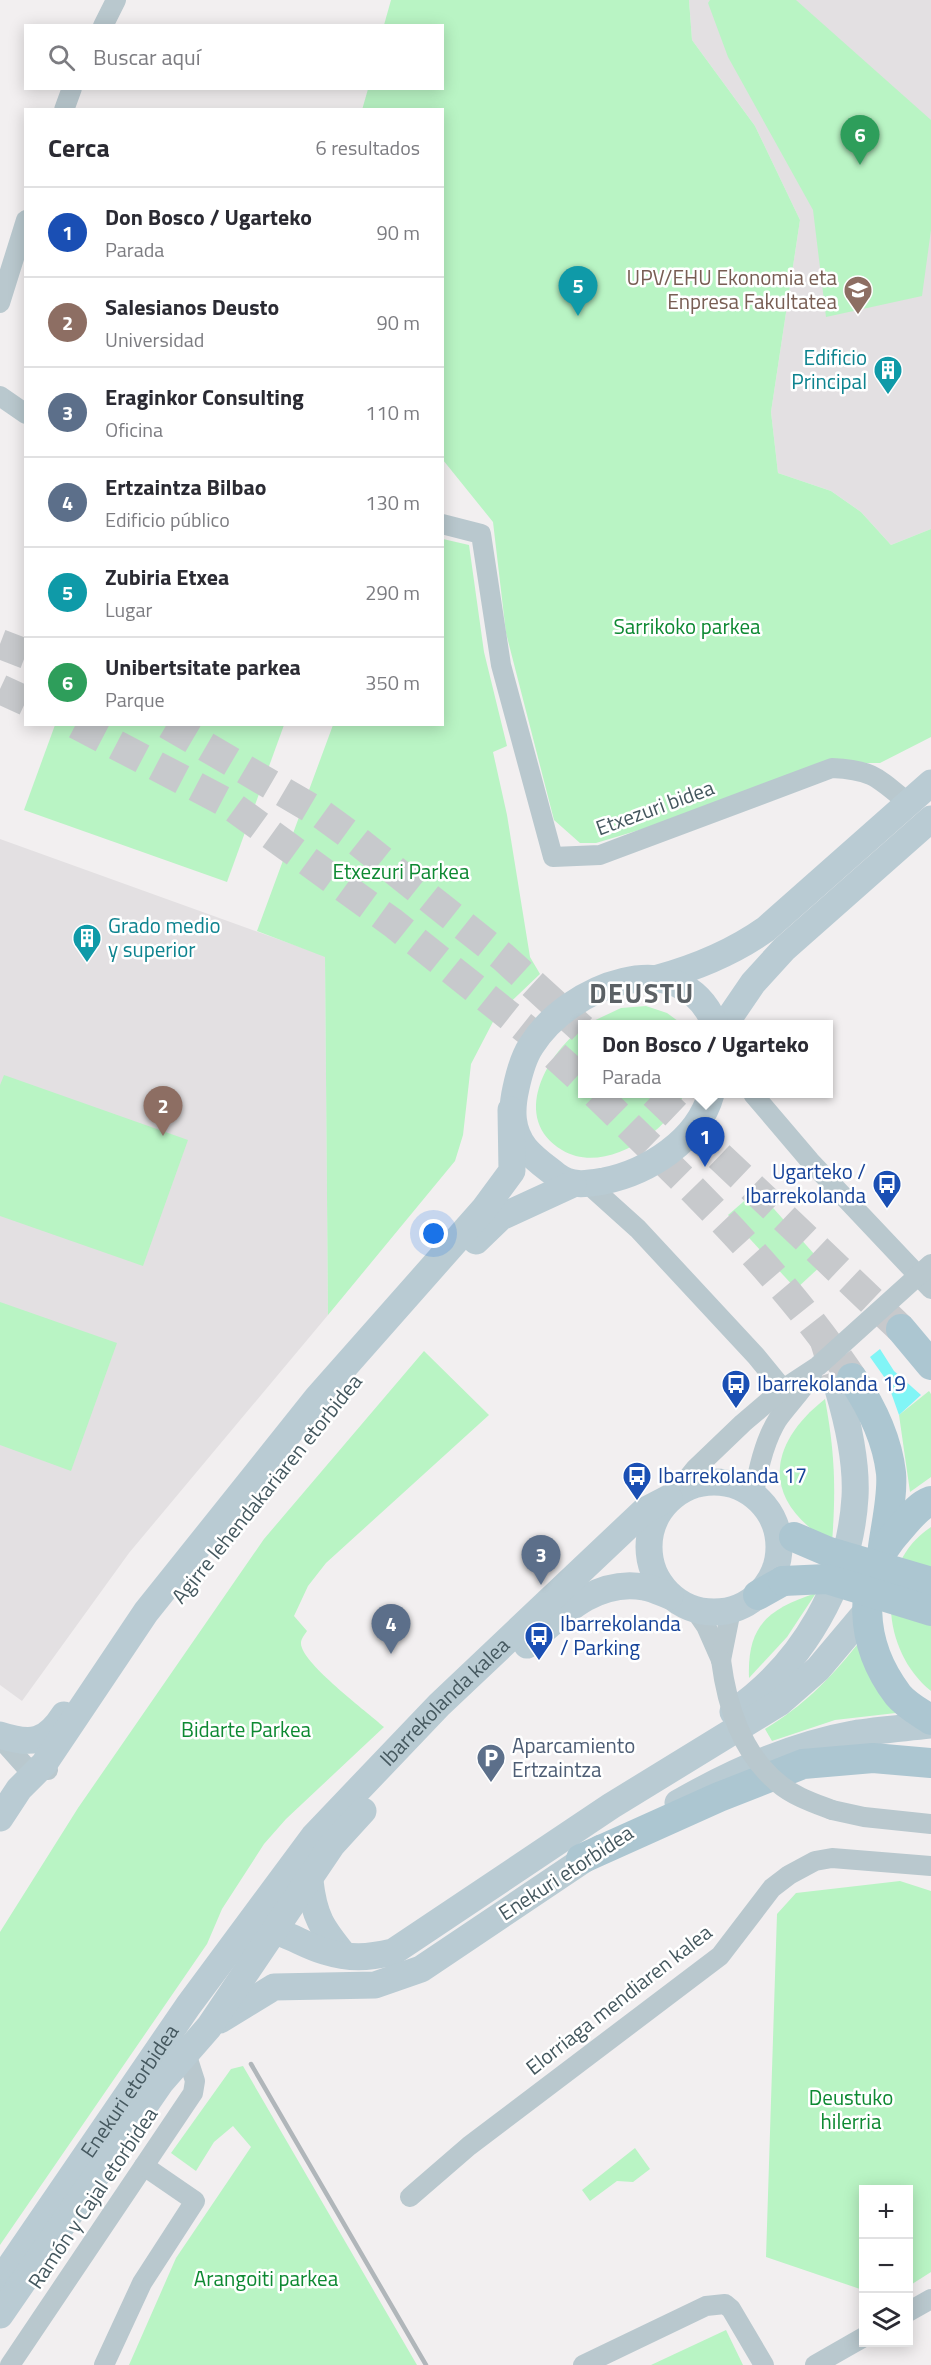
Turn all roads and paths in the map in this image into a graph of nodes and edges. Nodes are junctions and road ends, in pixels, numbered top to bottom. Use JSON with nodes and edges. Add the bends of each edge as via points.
{"nodes":[{"id":1,"x":116,"y":0,"type":"edge"},
{"id":2,"x":104,"y":24,"type":"edge"},
{"id":3,"x":71,"y":90,"type":"edge"},
{"id":4,"x":65,"y":108,"type":"edge"},
{"id":5,"x":24,"y":226,"type":"edge"},
{"id":6,"x":0,"y":303,"type":"edge"},
{"id":7,"x":0,"y":396,"type":"edge"},
{"id":8,"x":0,"y":412,"type":"edge"},
{"id":9,"x":24,"y":413,"type":"edge"},
{"id":10,"x":444,"y":525,"type":"edge"},
{"id":11,"x":931,"y":783,"type":"edge"},
{"id":12,"x":907,"y":802,"type":"junction"},
{"id":13,"x":931,"y":819,"type":"edge"},
{"id":14,"x":658,"y":978,"type":"junction"},
{"id":15,"x":713,"y":1020,"type":"edge"},
{"id":16,"x":729,"y":1020,"type":"edge"},
{"id":17,"x":709,"y":1098,"type":"edge"},
{"id":18,"x":756,"y":1098,"type":"edge"},
{"id":19,"x":511,"y":1110,"type":"junction"},
{"id":20,"x":580,"y":1184,"type":"junction"},
{"id":21,"x":927,"y":1276,"type":"edge"},
{"id":22,"x":931,"y":1354,"type":"edge"},
{"id":23,"x":931,"y":1365,"type":"edge"},
{"id":24,"x":818,"y":1366,"type":"junction"},
{"id":25,"x":845,"y":1383,"type":"joint"},
{"id":26,"x":783,"y":1389,"type":"junction"},
{"id":27,"x":754,"y":1494,"type":"junction"},
{"id":28,"x":672,"y":1496,"type":"junction"},
{"id":29,"x":931,"y":1501,"type":"edge"},
{"id":30,"x":786,"y":1533,"type":"junction"},
{"id":31,"x":883,"y":1548,"type":"junction"},
{"id":32,"x":931,"y":1582,"type":"edge"},
{"id":33,"x":770,"y":1588,"type":"junction"},
{"id":34,"x":670,"y":1596,"type":"junction"},
{"id":35,"x":931,"y":1611,"type":"edge"},
{"id":36,"x":866,"y":1612,"type":"junction"},
{"id":37,"x":730,"y":1615,"type":"junction"},
{"id":38,"x":701,"y":1618,"type":"junction"},
{"id":39,"x":721,"y":1660,"type":"junction"},
{"id":40,"x":105,"y":1670,"type":"junction"},
{"id":41,"x":931,"y":1720,"type":"edge"},
{"id":42,"x":931,"y":1725,"type":"edge"},
{"id":43,"x":4,"y":1743,"type":"edge"},
{"id":44,"x":931,"y":1763,"type":"edge"},
{"id":45,"x":47,"y":1769,"type":"junction"},
{"id":46,"x":19,"y":1789,"type":"junction"},
{"id":47,"x":611,"y":1806,"type":"junction"},
{"id":48,"x":0,"y":1818,"type":"edge"},
{"id":49,"x":931,"y":1824,"type":"edge"},
{"id":50,"x":0,"y":1837,"type":"edge"},
{"id":51,"x":581,"y":1859,"type":"junction"},
{"id":52,"x":931,"y":1866,"type":"edge"},
{"id":53,"x":310,"y":1881,"type":"junction"},
{"id":54,"x":245,"y":1929,"type":"junction"},
{"id":55,"x":275,"y":1929,"type":"junction"},
{"id":56,"x":345,"y":1956,"type":"junction"},
{"id":57,"x":210,"y":1977,"type":"junction"},
{"id":58,"x":209,"y":2027,"type":"junction"},
{"id":59,"x":186,"y":2053,"type":"junction"},
{"id":60,"x":144,"y":2166,"type":"junction"},
{"id":61,"x":410,"y":2197,"type":"dead end"},
{"id":62,"x":0,"y":2281,"type":"edge"},
{"id":63,"x":931,"y":2299,"type":"edge"},
{"id":64,"x":913,"y":2310,"type":"edge"},
{"id":65,"x":0,"y":2315,"type":"edge"},
{"id":66,"x":859,"y":2340,"type":"edge"},
{"id":67,"x":10,"y":2365,"type":"edge"},
{"id":68,"x":104,"y":2365,"type":"edge"},
{"id":69,"x":583,"y":2365,"type":"edge"},
{"id":70,"x":764,"y":2365,"type":"edge"},
{"id":71,"x":815,"y":2365,"type":"edge"}],
"edges":[{"from":1,"to":2,"type":"street"},
{"from":3,"to":4,"type":"street"},
{"from":5,"to":6,"type":"street"},
{"from":7,"to":9,"type":"street"},
{"from":8,"to":9,"type":"street"},
{"from":10,"to":12,"type":"street","name":"Etxezuri bidea","via":[[481,534],[501,665],[553,857],[600,855],[832,768],[874,775]]},
{"from":11,"to":12,"type":"main road"},
{"from":12,"to":14,"type":"main road","via":[[759,934],[703,966]]},
{"from":13,"to":16,"type":"main road","via":[[784,949],[753,983]]},
{"from":14,"to":15,"type":"main road","via":[[685,988],[708,1009]]},
{"from":14,"to":19,"type":"main road","name":"Agirre lehendakariaren etorbidea","via":[[630,979],[601,987],[582,997],[547,1026],[530,1046],[519,1072]]},
{"from":17,"to":20,"type":"main road","name":"Agirre lehendakariaren etorbidea","via":[[691,1130],[649,1167]]},
{"from":18,"to":21,"type":"street","via":[[810,1161]]},
{"from":19,"to":20,"type":"main road","via":[[525,1148],[546,1168]]},
{"from":19,"to":40,"type":"main road","name":"Agirre lehendakariaren etorbidea","via":[[512,1171],[484,1209],[414,1285],[273,1452]]},
{"from":20,"to":26,"type":"street","via":[[638,1228]]},
{"from":20,"to":45,"type":"main road","name":"Agirre lehendakariaren etorbidea","via":[[501,1217],[435,1284],[252,1504]]},
{"from":21,"to":24,"type":"street","name":"Ibarrekolanda kalea"},
{"from":22,"to":23,"type":"main road","via":[[901,1329]]},
{"from":24,"to":26,"type":"street","name":"Ibarrekolanda kalea"},
{"from":24,"to":27,"type":"street","name":"Ibarrekolanda kalea","via":[[778,1419],[762,1454]]},
{"from":25,"to":31,"type":"main road","via":[[868,1402],[890,1466]]},
{"from":25,"to":47,"type":"main road","name":"Enekuri etorbidea","via":[[855,1497],[849,1540],[830,1601],[787,1665],[760,1694],[670,1755]]},
{"from":26,"to":28,"type":"street","name":"Ibarrekolanda kalea","via":[[695,1468]]},
{"from":27,"to":28,"type":"main road","via":[[735,1484],[714,1481],[693,1484]]},
{"from":27,"to":30,"type":"main road"},
{"from":28,"to":34,"type":"main road","via":[[654,1521],[648,1547],[658,1582]]},
{"from":28,"to":54,"type":"main road","name":"Ibarrekolanda kalea","via":[[644,1511],[439,1705],[314,1836]]},
{"from":29,"to":31,"type":"main road","via":[[922,1504]]},
{"from":30,"to":32,"type":"main road","bridge":true,"via":[[829,1552]]},
{"from":30,"to":33,"type":"main road"},
{"from":31,"to":36,"type":"main road","via":[[870,1579]]},
{"from":33,"to":35,"type":"main road","bridge":true,"via":[[827,1579]]},
{"from":33,"to":37,"type":"main road"},
{"from":34,"to":38,"type":"main road"},
{"from":34,"to":53,"type":"main road","name":"Ibarrekolanda kalea","via":[[643,1586],[596,1591],[567,1610],[432,1737],[332,1845]]},
{"from":36,"to":41,"type":"main road","via":[[875,1658],[900,1697]]},
{"from":36,"to":47,"type":"main road","name":"Enekuri etorbidea","via":[[818,1669],[780,1703]]},
{"from":37,"to":38,"type":"main road","via":[[713,1613]]},
{"from":37,"to":39,"type":"street"},
{"from":38,"to":39,"type":"street"},
{"from":39,"to":49,"type":"street","bridge":true,"via":[[726,1698],[741,1734],[765,1770],[789,1791],[832,1810]]},
{"from":40,"to":43,"type":"main road","name":"Agirre lehendakariaren etorbidea","via":[[80,1693],[47,1737]]},
{"from":40,"to":45,"type":"main road","name":"Agirre lehendakariaren etorbidea"},
{"from":42,"to":51,"type":"main road","name":"Enekuri etorbidea","via":[[853,1734],[800,1748],[720,1779]]},
{"from":43,"to":45,"type":"street","via":[[26,1767]]},
{"from":43,"to":46,"type":"street","via":[[19,1779]]},
{"from":44,"to":51,"type":"main road","via":[[873,1758],[803,1764]]},
{"from":45,"to":46,"type":"main road","name":"Agirre lehendakariaren etorbidea"},
{"from":45,"to":50,"type":"main road","name":"Agirre lehendakariaren etorbidea"},
{"from":46,"to":48,"type":"main road","name":"Agirre lehendakariaren etorbidea"},
{"from":47,"to":56,"type":"main road","name":"Enekuri etorbidea","via":[[393,1952],[365,1958]]},
{"from":51,"to":58,"type":"main road","name":"Enekuri etorbidea","via":[[421,1969],[375,1985],[274,1987]]},
{"from":52,"to":61,"type":"street","name":"Elorriaga mendiaren kalea","via":[[832,1858],[815,1861],[789,1875],[772,1888],[720,1956],[469,2146]]},
{"from":53,"to":55,"type":"main road","name":"Ibarrekolanda kalea"},
{"from":53,"to":56,"type":"main road","via":[[322,1929]]},
{"from":54,"to":55,"type":"main road","name":"Enekuri etorbidea"},
{"from":54,"to":57,"type":"main road","name":"Enekuri etorbidea"},
{"from":55,"to":56,"type":"main road","name":"Enekuri etorbidea","via":[[323,1951]]},
{"from":55,"to":58,"type":"main road","name":"Enekuri etorbidea"},
{"from":57,"to":59,"type":"main road","via":[[206,2003],[187,2032]]},
{"from":57,"to":62,"type":"main road","name":"Enekuri etorbidea"},
{"from":58,"to":59,"type":"main road","name":"Enekuri etorbidea"},
{"from":59,"to":60,"type":"street","name":"Ramón y Cajal etorbidea","via":[[195,2081],[193,2093]]},
{"from":59,"to":65,"type":"main road","name":"Enekuri etorbidea","via":[[114,2148]]},
{"from":60,"to":67,"type":"street","name":"Ramón y Cajal etorbidea"},
{"from":60,"to":68,"type":"street","via":[[195,2201],[142,2283]]},
{"from":63,"to":64,"type":"street"},
{"from":66,"to":71,"type":"street"},
{"from":69,"to":70,"type":"street","via":[[706,2306],[725,2304]]}]}
